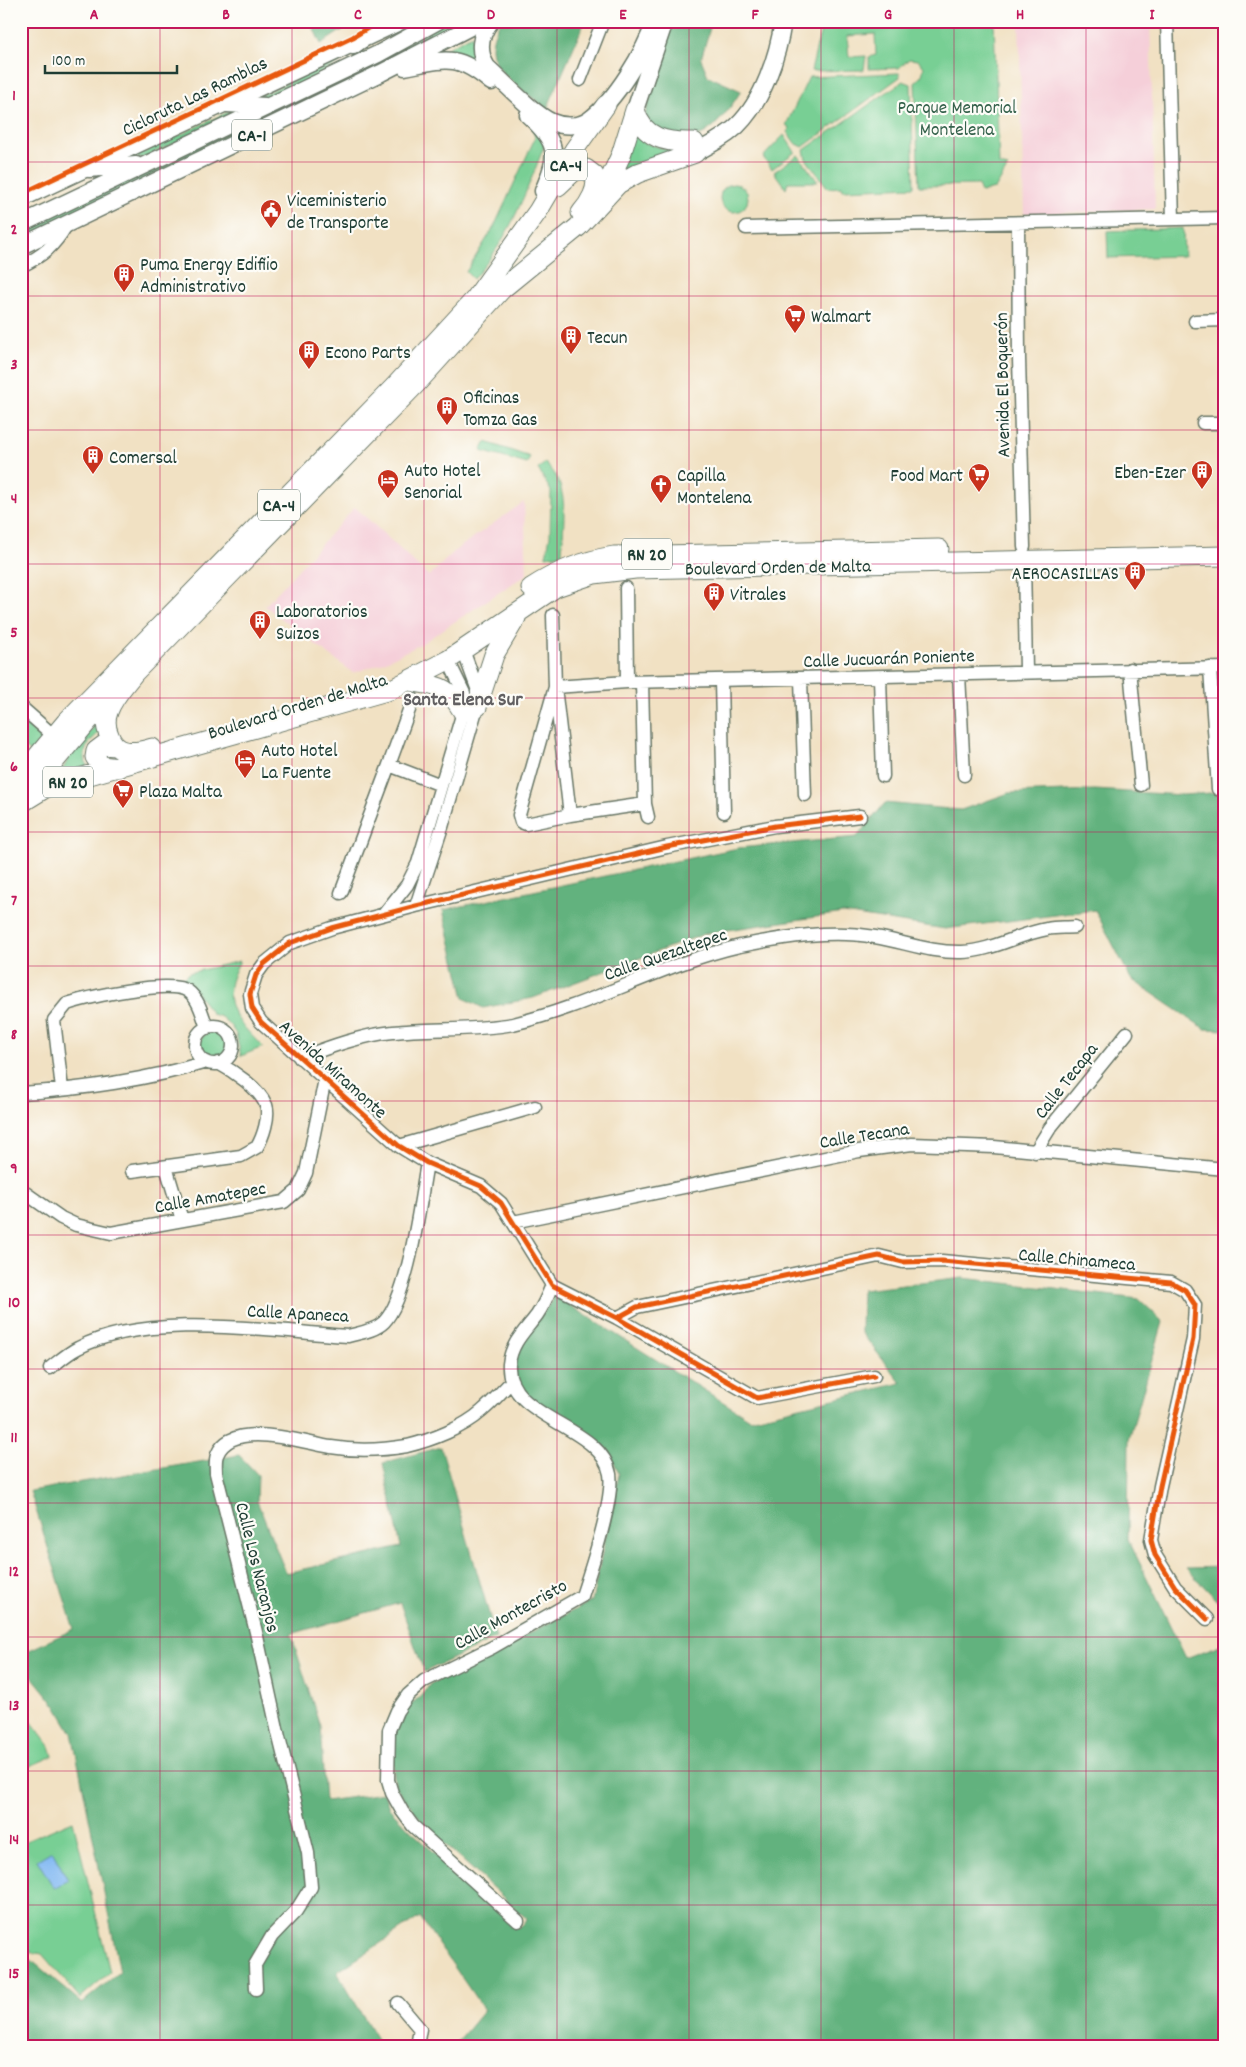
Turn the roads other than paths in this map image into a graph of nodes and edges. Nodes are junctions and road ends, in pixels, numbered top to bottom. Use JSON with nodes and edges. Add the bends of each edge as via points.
{"nodes":[{"id":1,"x":387,"y":21,"type":"edge"},
{"id":2,"x":406,"y":21,"type":"edge"},
{"id":3,"x":438,"y":21,"type":"edge"},
{"id":4,"x":482,"y":21,"type":"edge"},
{"id":5,"x":491,"y":21,"type":"edge"},
{"id":6,"x":604,"y":21,"type":"edge"},
{"id":7,"x":655,"y":21,"type":"edge"},
{"id":8,"x":665,"y":21,"type":"edge"},
{"id":9,"x":774,"y":21,"type":"edge"},
{"id":10,"x":783,"y":21,"type":"edge"},
{"id":11,"x":1167,"y":21,"type":"edge"},
{"id":12,"x":353,"y":46,"type":"junction"},
{"id":13,"x":381,"y":73,"type":"junction"},
{"id":14,"x":580,"y":80,"type":"dead end"},
{"id":15,"x":227,"y":104,"type":"junction"},
{"id":16,"x":606,"y":105,"type":"junction"},
{"id":17,"x":268,"y":106,"type":"junction"},
{"id":18,"x":635,"y":110,"type":"junction"},
{"id":19,"x":702,"y":144,"type":"junction"},
{"id":20,"x":146,"y":165,"type":"junction"},
{"id":21,"x":89,"y":169,"type":"junction"},
{"id":22,"x":21,"y":202,"type":"edge"},
{"id":23,"x":1225,"y":218,"type":"edge"},
{"id":24,"x":533,"y":219,"type":"junction"},
{"id":25,"x":1173,"y":220,"type":"junction"},
{"id":26,"x":1018,"y":223,"type":"junction"},
{"id":27,"x":21,"y":224,"type":"edge"},
{"id":28,"x":66,"y":226,"type":"junction"},
{"id":29,"x":578,"y":227,"type":"junction"},
{"id":30,"x":746,"y":228,"type":"dead end"},
{"id":31,"x":21,"y":246,"type":"edge"},
{"id":32,"x":551,"y":248,"type":"junction"},
{"id":33,"x":21,"y":266,"type":"edge"},
{"id":34,"x":1225,"y":320,"type":"edge"},
{"id":35,"x":1195,"y":321,"type":"dead end"},
{"id":36,"x":1225,"y":422,"type":"edge"},
{"id":37,"x":1203,"y":423,"type":"dead end"},
{"id":38,"x":1225,"y":543,"type":"edge"},
{"id":39,"x":1024,"y":553,"type":"junction"},
{"id":40,"x":1225,"y":556,"type":"edge"},
{"id":41,"x":626,"y":588,"type":"dead end"},
{"id":42,"x":523,"y":608,"type":"junction"},
{"id":43,"x":553,"y":616,"type":"dead end"},
{"id":44,"x":456,"y":655,"type":"junction"},
{"id":45,"x":1210,"y":668,"type":"junction"},
{"id":46,"x":1225,"y":668,"type":"edge"},
{"id":47,"x":1130,"y":670,"type":"junction"},
{"id":48,"x":1026,"y":671,"type":"junction"},
{"id":49,"x":134,"y":673,"type":"junction"},
{"id":50,"x":959,"y":674,"type":"junction"},
{"id":51,"x":880,"y":677,"type":"junction"},
{"id":52,"x":801,"y":679,"type":"junction"},
{"id":53,"x":409,"y":681,"type":"junction"},
{"id":54,"x":721,"y":681,"type":"junction"},
{"id":55,"x":627,"y":682,"type":"junction"},
{"id":56,"x":642,"y":682,"type":"junction"},
{"id":57,"x":555,"y":687,"type":"junction"},
{"id":58,"x":413,"y":699,"type":"dead end"},
{"id":59,"x":21,"y":707,"type":"edge"},
{"id":60,"x":470,"y":710,"type":"junction"},
{"id":61,"x":54,"y":736,"type":"junction"},
{"id":62,"x":115,"y":746,"type":"junction"},
{"id":63,"x":389,"y":765,"type":"junction"},
{"id":64,"x":119,"y":768,"type":"junction"},
{"id":65,"x":964,"y":775,"type":"dead end"},
{"id":66,"x":21,"y":776,"type":"edge"},
{"id":67,"x":883,"y":776,"type":"dead end"},
{"id":68,"x":441,"y":785,"type":"junction"},
{"id":69,"x":1141,"y":785,"type":"dead end"},
{"id":70,"x":1218,"y":789,"type":"dead end"},
{"id":71,"x":805,"y":795,"type":"dead end"},
{"id":72,"x":21,"y":802,"type":"edge"},
{"id":73,"x":645,"y":804,"type":"junction"},
{"id":74,"x":724,"y":812,"type":"dead end"},
{"id":75,"x":570,"y":815,"type":"junction"},
{"id":76,"x":860,"y":816,"type":"dead end"},
{"id":77,"x":648,"y":817,"type":"dead end"},
{"id":78,"x":341,"y":893,"type":"dead end"},
{"id":79,"x":416,"y":906,"type":"junction"},
{"id":80,"x":384,"y":914,"type":"junction"},
{"id":81,"x":1075,"y":927,"type":"dead end"},
{"id":82,"x":207,"y":1028,"type":"junction"},
{"id":83,"x":1127,"y":1033,"type":"dead end"},
{"id":84,"x":195,"y":1044,"type":"junction"},
{"id":85,"x":232,"y":1046,"type":"junction"},
{"id":86,"x":300,"y":1058,"type":"junction"},
{"id":87,"x":212,"y":1063,"type":"junction"},
{"id":88,"x":184,"y":1069,"type":"junction"},
{"id":89,"x":235,"y":1072,"type":"junction"},
{"id":90,"x":325,"y":1079,"type":"junction"},
{"id":91,"x":62,"y":1089,"type":"junction"},
{"id":92,"x":21,"y":1093,"type":"edge"},
{"id":93,"x":535,"y":1107,"type":"dead end"},
{"id":94,"x":399,"y":1146,"type":"junction"},
{"id":95,"x":1035,"y":1152,"type":"junction"},
{"id":96,"x":427,"y":1163,"type":"junction"},
{"id":97,"x":166,"y":1167,"type":"junction"},
{"id":98,"x":1225,"y":1169,"type":"edge"},
{"id":99,"x":132,"y":1171,"type":"dead end"},
{"id":100,"x":21,"y":1190,"type":"edge"},
{"id":101,"x":182,"y":1220,"type":"junction"},
{"id":102,"x":513,"y":1222,"type":"junction"},
{"id":103,"x":552,"y":1285,"type":"junction"},
{"id":104,"x":618,"y":1318,"type":"junction"},
{"id":105,"x":50,"y":1368,"type":"dead end"},
{"id":106,"x":874,"y":1376,"type":"dead end"},
{"id":107,"x":512,"y":1382,"type":"junction"},
{"id":108,"x":1207,"y":1619,"type":"dead end"},
{"id":109,"x":518,"y":1921,"type":"dead end"},
{"id":110,"x":256,"y":1989,"type":"dead end"},
{"id":111,"x":398,"y":2004,"type":"dead end"},
{"id":112,"x":417,"y":2046,"type":"edge"}],
"edges":[{"from":1,"to":12,"type":"main road"},
{"from":2,"to":12,"type":"street"},
{"from":3,"to":17,"type":"main road","number":"CA-1","via":[[378,54]]},
{"from":4,"to":13,"type":"main road","number":"CA-1"},
{"from":5,"to":16,"type":"main road","via":[[480,42],[483,60],[545,118],[553,123],[575,125],[588,121]]},
{"from":6,"to":14,"type":"street"},
{"from":7,"to":16,"type":"main road","number":"CA-4","via":[[636,60]]},
{"from":8,"to":18,"type":"main road","number":"CA-4"},
{"from":9,"to":19,"type":"main road","via":[[761,68],[746,100],[735,115]]},
{"from":10,"to":19,"type":"main road","via":[[772,63],[756,98],[738,125]]},
{"from":11,"to":25,"type":"street"},
{"from":12,"to":15,"type":"street"},
{"from":13,"to":24,"type":"main road","via":[[445,59],[460,61],[473,67],[537,123],[554,148],[554,162]]},
{"from":13,"to":28,"type":"main road","number":"CA-1"},
{"from":15,"to":17,"type":"main road"},
{"from":15,"to":21,"type":"street"},
{"from":16,"to":24,"type":"highway","number":"CA-4","via":[[574,150]]},
{"from":17,"to":20,"type":"main road","number":"CA-1"},
{"from":18,"to":19,"type":"highway","via":[[640,124],[652,136],[673,142]]},
{"from":18,"to":29,"type":"highway","number":"CA-4","via":[[608,186]]},
{"from":19,"to":29,"type":"highway","via":[[626,178]]},
{"from":20,"to":21,"type":"main road"},
{"from":20,"to":27,"type":"main road","number":"CA-1"},
{"from":21,"to":22,"type":"street"},
{"from":23,"to":25,"type":"street"},
{"from":24,"to":32,"type":"highway","via":[[568,174],[580,169],[594,175],[596,185],[587,204]]},
{"from":24,"to":61,"type":"highway","number":"CA-4","via":[[475,299],[394,388]]},
{"from":25,"to":26,"type":"street"},
{"from":26,"to":30,"type":"street"},
{"from":26,"to":39,"type":"street","name":"Avenida El Boquerón"},
{"from":28,"to":31,"type":"main road","number":"CA-1"},
{"from":28,"to":33,"type":"street","via":[[54,246]]},
{"from":29,"to":32,"type":"highway","number":"CA-4"},
{"from":32,"to":49,"type":"highway","number":"CA-4","via":[[502,289],[416,384]]},
{"from":34,"to":35,"type":"street"},
{"from":36,"to":37,"type":"street"},
{"from":38,"to":39,"type":"highway","name":"Boulevard Orden de Malta","number":"RN 20"},
{"from":39,"to":40,"type":"highway","name":"Boulevard Orden de Malta","number":"RN 20"},
{"from":39,"to":42,"type":"highway","name":"Boulevard Orden de Malta","number":"RN 20","via":[[635,569],[577,579]]},
{"from":39,"to":48,"type":"street","name":"Avenida El Boquerón"},
{"from":39,"to":62,"type":"highway","name":"Boulevard Orden de Malta","number":"RN 20","via":[[656,554],[602,558],[562,570],[429,657],[374,684],[140,752],[127,752]]},
{"from":41,"to":55,"type":"street"},
{"from":42,"to":44,"type":"highway","name":"Boulevard Orden de Malta","number":"RN 20"},
{"from":42,"to":60,"type":"highway","via":[[494,654]]},
{"from":43,"to":57,"type":"street"},
{"from":44,"to":53,"type":"highway","name":"Boulevard Orden de Malta","number":"RN 20"},
{"from":44,"to":60,"type":"street"},
{"from":44,"to":60,"type":"street","via":[[477,688]]},
{"from":45,"to":46,"type":"street","name":"Calle Jucuarán Poniente"},
{"from":45,"to":47,"type":"street","name":"Calle Jucuarán Poniente"},
{"from":45,"to":70,"type":"street"},
{"from":47,"to":48,"type":"street","name":"Calle Jucuarán Poniente"},
{"from":47,"to":69,"type":"street"},
{"from":48,"to":50,"type":"street","name":"Calle Jucuarán Poniente"},
{"from":49,"to":62,"type":"highway","via":[[107,715],[107,728]]},
{"from":49,"to":72,"type":"highway","number":"CA-4","via":[[95,713]]},
{"from":50,"to":51,"type":"street","name":"Calle Jucuarán Poniente"},
{"from":50,"to":65,"type":"street"},
{"from":51,"to":52,"type":"street","name":"Calle Jucuarán Poniente"},
{"from":51,"to":67,"type":"street"},
{"from":52,"to":54,"type":"street","name":"Calle Jucuarán Poniente"},
{"from":52,"to":71,"type":"street"},
{"from":53,"to":60,"type":"highway","via":[[447,690]]},
{"from":53,"to":64,"type":"highway","name":"Boulevard Orden de Malta","number":"RN 20","via":[[372,696]]},
{"from":54,"to":56,"type":"street","name":"Calle Jucuarán Poniente"},
{"from":54,"to":74,"type":"street"},
{"from":55,"to":56,"type":"street","name":"Calle Jucuarán Poniente"},
{"from":55,"to":57,"type":"street","name":"Calle Jucuarán Poniente"},
{"from":56,"to":73,"type":"street"},
{"from":57,"to":75,"type":"street"},
{"from":57,"to":75,"type":"street","via":[[519,819],[526,824]]},
{"from":58,"to":63,"type":"street"},
{"from":59,"to":61,"type":"street"},
{"from":60,"to":68,"type":"street"},
{"from":60,"to":79,"type":"street","via":[[442,827]]},
{"from":61,"to":66,"type":"highway","number":"CA-4"},
{"from":62,"to":64,"type":"highway","via":[[102,746],[95,757],[103,767]]},
{"from":63,"to":68,"type":"street"},
{"from":63,"to":78,"type":"street"},
{"from":64,"to":72,"type":"highway","name":"Boulevard Orden de Malta","number":"RN 20","via":[[47,787]]},
{"from":68,"to":80,"type":"street","via":[[418,863],[407,885]]},
{"from":73,"to":75,"type":"street"},
{"from":73,"to":77,"type":"street"},
{"from":76,"to":79,"type":"street","name":"Avenida Miramonte","via":[[750,830]]},
{"from":79,"to":80,"type":"street","name":"Avenida Miramonte"},
{"from":80,"to":86,"type":"street","name":"Avenida Miramonte","via":[[290,943],[264,964],[256,975],[250,994],[252,1008],[261,1022]]},
{"from":81,"to":86,"type":"street","name":"Calle Quezaltepec","via":[[1046,929],[964,952],[937,952],[876,937],[803,935],[708,954],[542,1017],[508,1024],[390,1032],[331,1046]]},
{"from":82,"to":84,"type":"street","via":[[200,1033]]},
{"from":82,"to":85,"type":"street","via":[[226,1031]]},
{"from":82,"to":91,"type":"street","via":[[194,997],[180,987],[162,986],[66,1004],[54,1020]]},
{"from":83,"to":95,"type":"street","name":"Calle Tecapa","via":[[1056,1120]]},
{"from":84,"to":87,"type":"street","via":[[198,1055]]},
{"from":84,"to":88,"type":"street","via":[[193,1058]]},
{"from":85,"to":87,"type":"street","via":[[228,1057]]},
{"from":85,"to":89,"type":"street"},
{"from":86,"to":90,"type":"street","name":"Avenida Miramonte"},
{"from":87,"to":88,"type":"street"},
{"from":87,"to":89,"type":"street"},
{"from":88,"to":91,"type":"street"},
{"from":89,"to":97,"type":"street","via":[[266,1106],[267,1115],[257,1147],[241,1156]]},
{"from":90,"to":94,"type":"street","name":"Avenida Miramonte"},
{"from":90,"to":101,"type":"street","name":"Calle Amatepec","via":[[306,1173],[298,1190],[284,1202],[268,1207]]},
{"from":91,"to":92,"type":"street"},
{"from":93,"to":94,"type":"street"},
{"from":94,"to":96,"type":"street","name":"Avenida Miramonte"},
{"from":95,"to":98,"type":"street","name":"Calle Tecana"},
{"from":95,"to":102,"type":"street","name":"Calle Tecana","via":[[912,1144],[868,1150]]},
{"from":96,"to":102,"type":"street","name":"Avenida Miramonte","via":[[481,1186],[501,1203]]},
{"from":96,"to":105,"type":"street","name":"Calle Apaneca","via":[[407,1266],[399,1295],[383,1324],[348,1336],[190,1325],[147,1329],[101,1338],[78,1348]]},
{"from":97,"to":99,"type":"street"},
{"from":97,"to":101,"type":"street"},
{"from":100,"to":101,"type":"street","name":"Calle Amatepec","via":[[68,1222],[111,1233]]},
{"from":102,"to":103,"type":"street","name":"Avenida Miramonte"},
{"from":103,"to":104,"type":"street"},
{"from":103,"to":107,"type":"street","via":[[537,1315],[516,1340],[509,1366]]},
{"from":104,"to":106,"type":"street","via":[[757,1398]]},
{"from":104,"to":108,"type":"street","name":"Calle Chinameca","via":[[637,1307],[879,1256],[903,1262],[942,1261],[1171,1282],[1185,1290],[1195,1305],[1193,1339],[1150,1540],[1155,1555],[1175,1587]]},
{"from":107,"to":109,"type":"street","name":"Calle Montecristo","via":[[523,1398],[595,1448],[610,1472],[611,1485],[594,1560],[582,1596],[493,1647],[424,1681],[408,1695],[389,1730],[387,1766],[392,1793],[413,1826]]},
{"from":107,"to":110,"type":"street","name":"Calle Los Naranjos","via":[[481,1412],[433,1438],[406,1446],[332,1448],[250,1434],[228,1442],[217,1454],[216,1474],[308,1854],[311,1887],[296,1911],[272,1936],[255,1965]]},
{"from":111,"to":112,"type":"street","via":[[420,2029]]}]}
